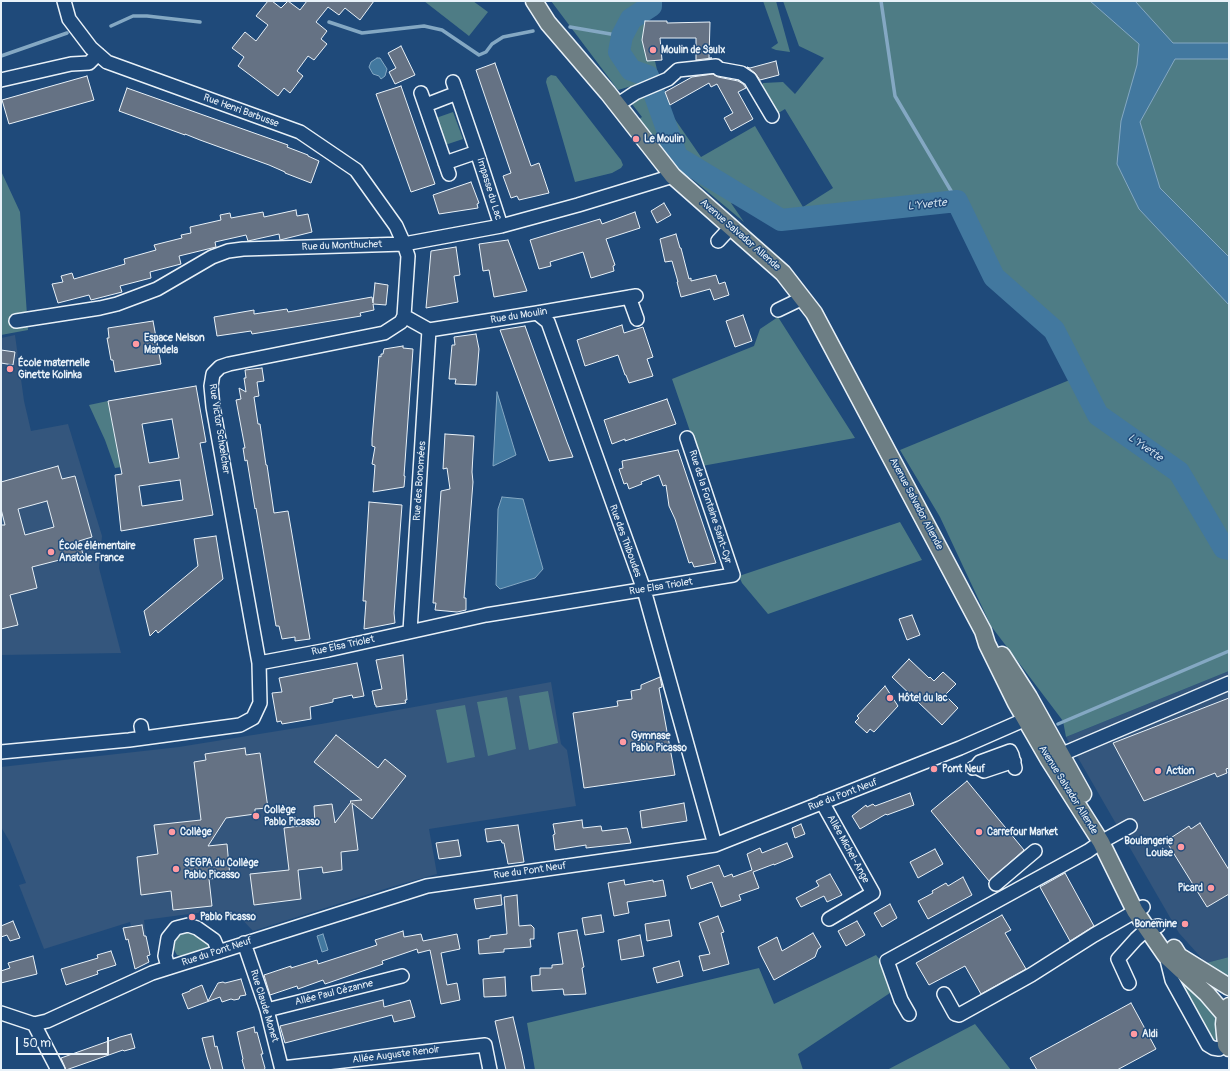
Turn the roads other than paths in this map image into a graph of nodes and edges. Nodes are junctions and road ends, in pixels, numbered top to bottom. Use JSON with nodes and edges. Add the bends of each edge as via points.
{"nodes":[{"id":1,"x":64,"y":1,"type":"edge"},
{"id":2,"x":534,"y":1,"type":"edge"},
{"id":3,"x":98,"y":54,"type":"junction"},
{"id":4,"x":1,"y":80,"type":"edge"},
{"id":5,"x":421,"y":93,"type":"dead end"},
{"id":6,"x":617,"y":105,"type":"junction"},
{"id":7,"x":426,"y":106,"type":"junction"},
{"id":8,"x":772,"y":116,"type":"dead end"},
{"id":9,"x":477,"y":152,"type":"junction"},
{"id":10,"x":674,"y":176,"type":"junction"},
{"id":11,"x":500,"y":226,"type":"junction"},
{"id":12,"x":731,"y":227,"type":"junction"},
{"id":13,"x":718,"y":241,"type":"dead end"},
{"id":14,"x":404,"y":244,"type":"junction"},
{"id":15,"x":802,"y":298,"type":"junction"},
{"id":16,"x":778,"y":310,"type":"dead end"},
{"id":17,"x":537,"y":313,"type":"junction"},
{"id":18,"x":404,"y":316,"type":"junction"},
{"id":19,"x":637,"y":319,"type":"dead end"},
{"id":20,"x":16,"y":321,"type":"dead end"},
{"id":21,"x":429,"y":330,"type":"junction"},
{"id":22,"x":687,"y":438,"type":"dead end"},
{"id":23,"x":733,"y":575,"type":"joint"},
{"id":24,"x":644,"y":590,"type":"junction"},
{"id":25,"x":410,"y":631,"type":"junction"},
{"id":26,"x":259,"y":663,"type":"junction"},
{"id":27,"x":1229,"y":683,"type":"edge"},
{"id":28,"x":1032,"y":716,"type":"junction"},
{"id":29,"x":1,"y":752,"type":"edge"},
{"id":30,"x":1060,"y":755,"type":"junction"},
{"id":31,"x":1014,"y":765,"type":"dead end"},
{"id":32,"x":975,"y":768,"type":"dead end"},
{"id":33,"x":822,"y":802,"type":"junction"},
{"id":34,"x":1130,"y":826,"type":"dead end"},
{"id":35,"x":1105,"y":840,"type":"junction"},
{"id":36,"x":715,"y":845,"type":"junction"},
{"id":37,"x":1035,"y":851,"type":"dead end"},
{"id":38,"x":996,"y":884,"type":"dead end"},
{"id":39,"x":1139,"y":909,"type":"junction"},
{"id":40,"x":829,"y":919,"type":"dead end"},
{"id":41,"x":1153,"y":928,"type":"junction"},
{"id":42,"x":244,"y":943,"type":"junction"},
{"id":43,"x":219,"y":952,"type":"junction"},
{"id":44,"x":1166,"y":956,"type":"junction"},
{"id":45,"x":168,"y":967,"type":"junction"},
{"id":46,"x":402,"y":976,"type":"dead end"},
{"id":47,"x":1129,"y":983,"type":"dead end"},
{"id":48,"x":1229,"y":987,"type":"edge"},
{"id":49,"x":944,"y":994,"type":"dead end"},
{"id":50,"x":267,"y":1010,"type":"junction"},
{"id":51,"x":1227,"y":1010,"type":"edge"},
{"id":52,"x":1,"y":1012,"type":"edge"},
{"id":53,"x":909,"y":1014,"type":"dead end"},
{"id":54,"x":34,"y":1024,"type":"junction"},
{"id":55,"x":1228,"y":1046,"type":"edge"},
{"id":56,"x":282,"y":1069,"type":"edge"},
{"id":57,"x":58,"y":1070,"type":"edge"},
{"id":58,"x":490,"y":1070,"type":"edge"}],
"edges":[{"from":1,"to":3,"type":"street","name":"Rue Henri Barbusse","via":[[70,19]]},
{"from":2,"to":6,"type":"main road","name":"Avenue Salvador Allende","via":[[548,23]]},
{"from":3,"to":4,"type":"street","via":[[89,63],[71,64]]},
{"from":3,"to":14,"type":"street","name":"Rue Henri Barbusse","via":[[107,62],[300,132],[356,170],[396,226]]},
{"from":5,"to":7,"type":"street","name":"Impasse du Lac"},
{"from":6,"to":8,"type":"street","via":[[635,93],[668,79],[678,70],[716,66],[719,69],[741,73],[750,79]]},
{"from":6,"to":10,"type":"main road","name":"Avenue Salvador Allende"},
{"from":7,"to":9,"type":"street","name":"Impasse du Lac","via":[[447,168]]},
{"from":7,"to":9,"type":"street","name":"Impasse du Lac","via":[[455,87]]},
{"from":9,"to":11,"type":"street","name":"Impasse du Lac"},
{"from":10,"to":11,"type":"street","name":"Rue du Monthuchet"},
{"from":10,"to":12,"type":"main road","name":"Avenue Salvador Allende"},
{"from":11,"to":14,"type":"street","name":"Rue du Monthuchet"},
{"from":12,"to":13,"type":"street"},
{"from":12,"to":15,"type":"main road","name":"Avenue Salvador Allende","via":[[783,274]]},
{"from":14,"to":18,"type":"street","via":[[408,256]]},
{"from":14,"to":20,"type":"street","name":"Rue du Monthuchet","via":[[228,251],[212,257],[157,289],[117,304]]},
{"from":15,"to":16,"type":"street"},
{"from":15,"to":28,"type":"main road","name":"Avenue Salvador Allende","via":[[814,313],[983,631],[986,644]]},
{"from":17,"to":19,"type":"street","name":"Rue du Moulin","via":[[632,297]]},
{"from":17,"to":21,"type":"street","name":"Rue du Moulin"},
{"from":17,"to":24,"type":"street","name":"Rue des Thiboudes","via":[[548,322]]},
{"from":18,"to":21,"type":"street"},
{"from":18,"to":26,"type":"street","name":"Rue Victor Schœlcher","via":[[401,322],[384,333],[229,364],[220,367],[213,374],[213,407]]},
{"from":21,"to":25,"type":"street","name":"Rue des Bonomées"},
{"from":22,"to":23,"type":"street","name":"Rue de la Fontaine Saint-Cyr"},
{"from":23,"to":24,"type":"street","name":"Rue Elsa Triolet"},
{"from":24,"to":25,"type":"street","name":"Rue Elsa Triolet","via":[[486,615]]},
{"from":24,"to":36,"type":"street","name":"Rue des Thiboudes"},
{"from":25,"to":26,"type":"street","name":"Rue Elsa Triolet"},
{"from":26,"to":29,"type":"street","via":[[260,703],[253,718],[240,724],[142,732]]},
{"from":27,"to":30,"type":"street"},
{"from":28,"to":30,"type":"main road"},
{"from":28,"to":33,"type":"street","name":"Rue du Pont Neuf","via":[[960,748]]},
{"from":28,"to":35,"type":"main road","name":"Avenue Salvador Allende","via":[[1048,760]]},
{"from":30,"to":35,"type":"main road"},
{"from":31,"to":32,"type":"street","via":[[1010,751],[980,762]]},
{"from":33,"to":36,"type":"street","name":"Rue du Pont Neuf"},
{"from":33,"to":40,"type":"street","name":"Allée Michel-Ange","via":[[873,893]]},
{"from":34,"to":35,"type":"street"},
{"from":35,"to":39,"type":"main road","name":"Avenue Salvador Allende"},
{"from":35,"to":53,"type":"street","via":[[887,961],[901,1000]]},
{"from":36,"to":42,"type":"street","name":"Rue du Pont Neuf","via":[[427,886]]},
{"from":37,"to":38,"type":"street"},
{"from":39,"to":41,"type":"main road","name":"Avenue Salvador Allende"},
{"from":39,"to":49,"type":"street","via":[[1031,975],[959,1015],[955,1014]]},
{"from":41,"to":44,"type":"main road","name":"Avenue Salvador Allende"},
{"from":41,"to":47,"type":"street","via":[[1136,939],[1118,959]]},
{"from":41,"to":48,"type":"main road","via":[[1179,956]]},
{"from":42,"to":43,"type":"street","name":"Rue du Pont Neuf"},
{"from":42,"to":50,"type":"street","name":"Rue Claude Monet"},
{"from":43,"to":45,"type":"street","name":"Rue du Pont Neuf"},
{"from":43,"to":45,"type":"street","via":[[214,940],[197,928],[188,925],[176,928],[168,938],[165,956]]},
{"from":44,"to":51,"type":"main road"},
{"from":44,"to":55,"type":"street","name":"Avenue Salvador Allende","via":[[1172,980],[1208,1045],[1219,1049]]},
{"from":45,"to":54,"type":"street","name":"Rue du Pont Neuf","via":[[47,1021]]},
{"from":46,"to":50,"type":"street","name":"Allée Paul Cézanne"},
{"from":50,"to":56,"type":"street","name":"Rue Claude Monet"},
{"from":51,"to":55,"type":"main road","via":[[1224,1024]]},
{"from":52,"to":54,"type":"street"},
{"from":54,"to":57,"type":"street"},
{"from":56,"to":58,"type":"street","name":"Allée Auguste Renoir","via":[[484,1045]]}]}
